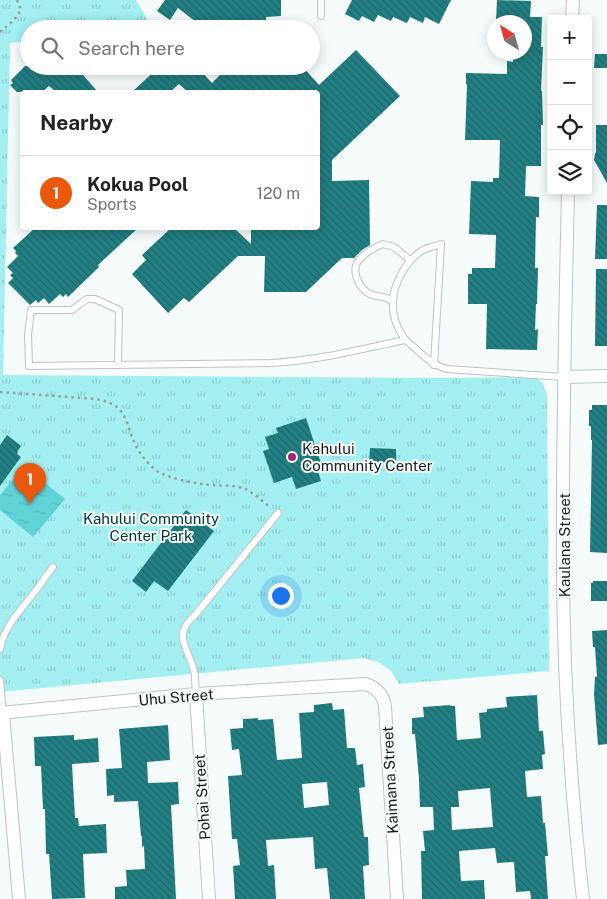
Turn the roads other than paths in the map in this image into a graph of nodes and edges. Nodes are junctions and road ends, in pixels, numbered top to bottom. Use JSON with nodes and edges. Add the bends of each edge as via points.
{"nodes":[{"id":1,"x":321,"y":0,"type":"edge"},
{"id":2,"x":573,"y":0,"type":"edge"},
{"id":3,"x":572,"y":15,"type":"edge"},
{"id":4,"x":321,"y":16,"type":"dead end"},
{"id":5,"x":568,"y":195,"type":"edge"},
{"id":6,"x":410,"y":260,"type":"junction"},
{"id":7,"x":392,"y":301,"type":"junction"},
{"id":8,"x":405,"y":340,"type":"junction"},
{"id":9,"x":118,"y":365,"type":"junction"},
{"id":10,"x":434,"y":365,"type":"junction"},
{"id":11,"x":607,"y":376,"type":"edge"},
{"id":12,"x":564,"y":377,"type":"junction"},
{"id":13,"x":278,"y":513,"type":"road end"},
{"id":14,"x":52,"y":566,"type":"dead end"},
{"id":15,"x":0,"y":648,"type":"edge"},
{"id":16,"x":0,"y":680,"type":"edge"},
{"id":17,"x":352,"y":684,"type":"joint"},
{"id":18,"x":196,"y":694,"type":"junction"},
{"id":19,"x":1,"y":713,"type":"edge"},
{"id":20,"x":19,"y":899,"type":"edge"},
{"id":21,"x":209,"y":899,"type":"edge"},
{"id":22,"x":396,"y":899,"type":"edge"},
{"id":23,"x":583,"y":899,"type":"edge"}],
"edges":[{"from":1,"to":4,"type":"lane"},
{"from":2,"to":3,"type":"street"},
{"from":5,"to":12,"type":"street","name":"Kaulana Street"},
{"from":6,"to":7,"type":"lane","via":[[400,276]]},
{"from":6,"to":7,"type":"lane","via":[[394,247],[383,244],[357,264],[358,281],[365,290]]},
{"from":6,"to":10,"type":"lane","via":[[441,244]]},
{"from":7,"to":8,"type":"lane","via":[[395,322]]},
{"from":8,"to":9,"type":"lane","via":[[292,362]]},
{"from":8,"to":10,"type":"lane"},
{"from":9,"to":9,"type":"lane","via":[[119,310],[95,299],[87,299],[72,310],[31,310],[29,366]]},
{"from":10,"to":12,"type":"lane","via":[[447,369]]},
{"from":11,"to":12,"type":"street"},
{"from":12,"to":23,"type":"street","name":"Kaulana Street","via":[[563,578],[567,707]]},
{"from":13,"to":18,"type":"lane","via":[[187,621],[183,642],[194,668]]},
{"from":14,"to":15,"type":"lane","via":[[12,620]]},
{"from":16,"to":19,"type":"lane"},
{"from":17,"to":18,"type":"street","name":"Uhu Street"},
{"from":17,"to":22,"type":"street","name":"Kaimana Street","via":[[375,688],[384,701]]},
{"from":18,"to":19,"type":"street","name":"Uhu Street"},
{"from":18,"to":21,"type":"street","name":"Pohai Street"},
{"from":19,"to":20,"type":"street"}]}
